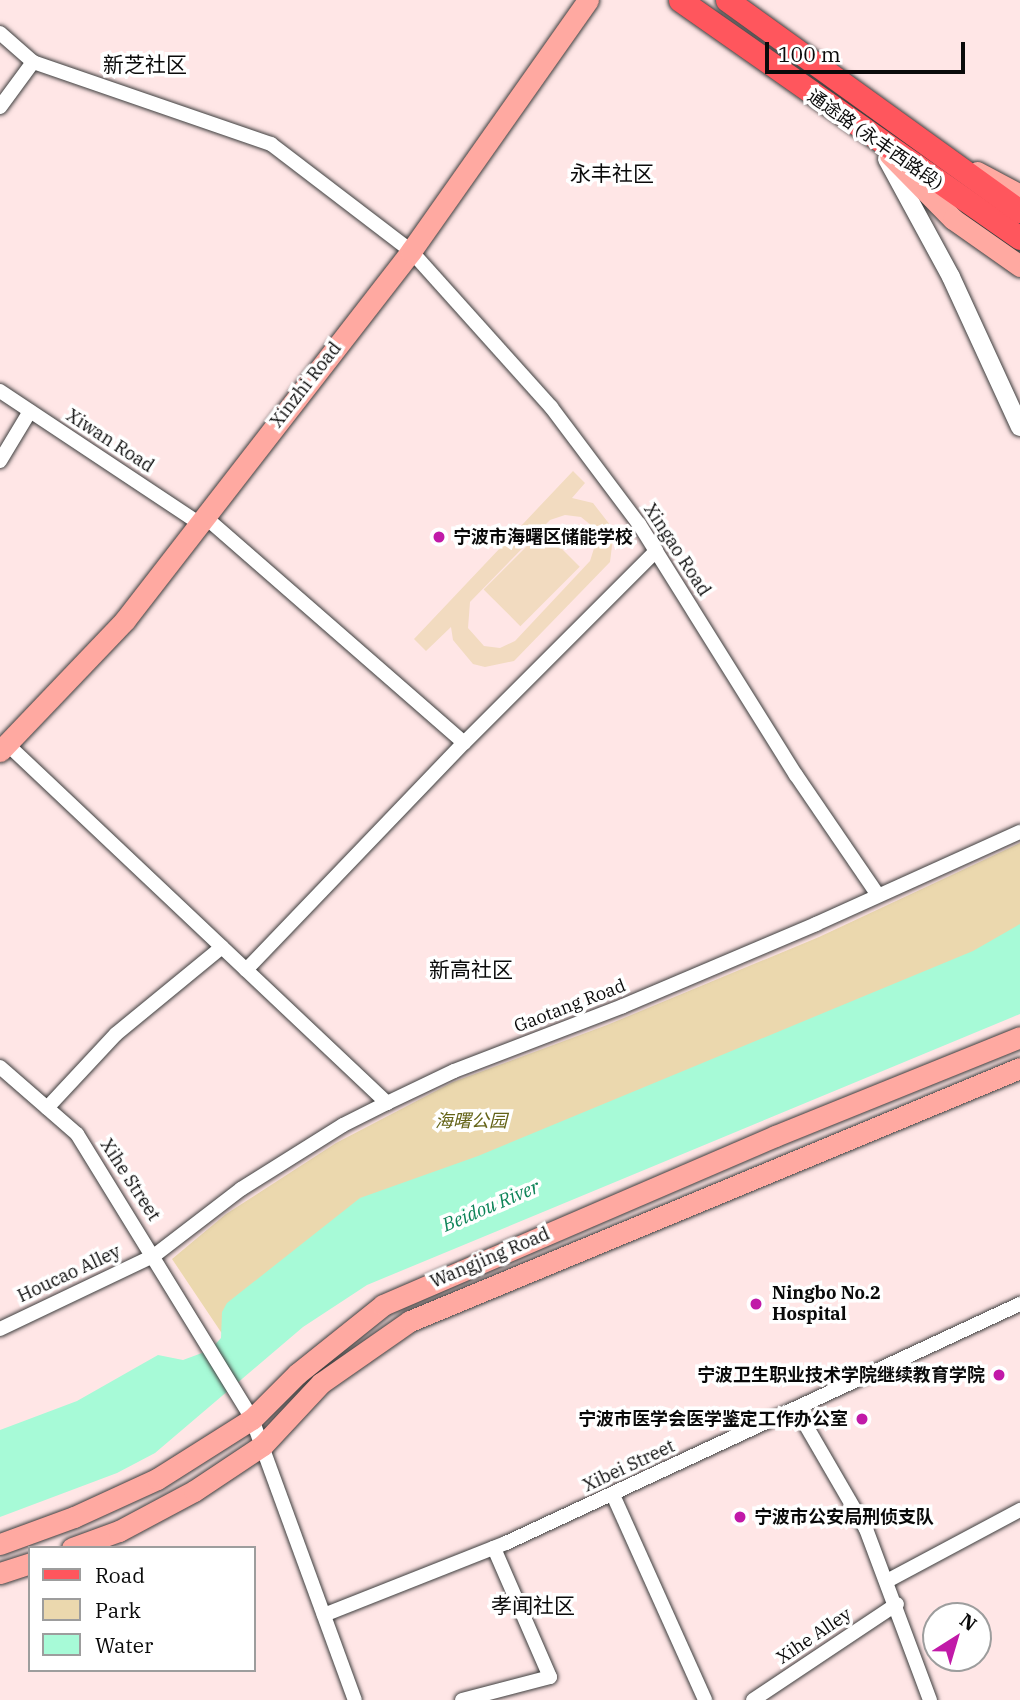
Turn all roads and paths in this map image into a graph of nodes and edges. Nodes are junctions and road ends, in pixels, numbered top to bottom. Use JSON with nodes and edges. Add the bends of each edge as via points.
{"nodes":[{"id":1,"x":588,"y":0,"type":"edge"},
{"id":2,"x":680,"y":0,"type":"edge"},
{"id":3,"x":727,"y":0,"type":"edge"},
{"id":4,"x":0,"y":33,"type":"edge"},
{"id":5,"x":33,"y":62,"type":"junction"},
{"id":6,"x":0,"y":107,"type":"edge"},
{"id":7,"x":879,"y":143,"type":"junction"},
{"id":8,"x":944,"y":156,"type":"junction"},
{"id":9,"x":1013,"y":191,"type":"edge"},
{"id":10,"x":1020,"y":211,"type":"edge"},
{"id":11,"x":1020,"y":238,"type":"edge"},
{"id":12,"x":411,"y":251,"type":"junction"},
{"id":13,"x":1012,"y":261,"type":"edge"},
{"id":14,"x":0,"y":391,"type":"edge"},
{"id":15,"x":30,"y":411,"type":"junction"},
{"id":16,"x":1020,"y":427,"type":"edge"},
{"id":17,"x":0,"y":461,"type":"edge"},
{"id":18,"x":202,"y":519,"type":"junction"},
{"id":19,"x":656,"y":551,"type":"junction"},
{"id":20,"x":464,"y":743,"type":"junction"},
{"id":21,"x":3,"y":747,"type":"edge"},
{"id":22,"x":1020,"y":832,"type":"edge"},
{"id":23,"x":878,"y":895,"type":"junction"},
{"id":24,"x":222,"y":947,"type":"junction"},
{"id":25,"x":246,"y":970,"type":"junction"},
{"id":26,"x":1020,"y":1037,"type":"edge"},
{"id":27,"x":0,"y":1067,"type":"edge"},
{"id":28,"x":1020,"y":1068,"type":"edge"},
{"id":29,"x":387,"y":1103,"type":"junction"},
{"id":30,"x":47,"y":1108,"type":"junction"},
{"id":31,"x":155,"y":1255,"type":"junction"},
{"id":32,"x":1020,"y":1304,"type":"edge"},
{"id":33,"x":0,"y":1329,"type":"edge"},
{"id":34,"x":797,"y":1410,"type":"junction"},
{"id":35,"x":252,"y":1419,"type":"junction"},
{"id":36,"x":263,"y":1445,"type":"junction"},
{"id":37,"x":612,"y":1495,"type":"junction"},
{"id":38,"x":1020,"y":1510,"type":"edge"},
{"id":39,"x":0,"y":1544,"type":"edge"},
{"id":40,"x":78,"y":1546,"type":"edge"},
{"id":41,"x":494,"y":1548,"type":"junction"},
{"id":42,"x":28,"y":1564,"type":"edge"},
{"id":43,"x":0,"y":1573,"type":"edge"},
{"id":44,"x":887,"y":1581,"type":"junction"},
{"id":45,"x":897,"y":1604,"type":"junction"},
{"id":46,"x":324,"y":1615,"type":"junction"},
{"id":47,"x":355,"y":1700,"type":"edge"},
{"id":48,"x":463,"y":1700,"type":"edge"},
{"id":49,"x":705,"y":1700,"type":"edge"},
{"id":50,"x":753,"y":1700,"type":"edge"},
{"id":51,"x":930,"y":1700,"type":"edge"}],
"edges":[{"from":1,"to":12,"type":"main road","name":"Xinzhi Road"},
{"from":2,"to":7,"type":"main road","name":"通途路 (永丰西路段)"},
{"from":3,"to":8,"type":"main road","name":"通途路 (永丰西路段)"},
{"from":4,"to":5,"type":"street"},
{"from":5,"to":6,"type":"street"},
{"from":5,"to":12,"type":"street","name":"Xingao Road","via":[[271,144]]},
{"from":7,"to":11,"type":"main road","name":"通途路 (永丰西路段)"},
{"from":7,"to":13,"type":"main road","via":[[953,219]]},
{"from":7,"to":16,"type":"street","via":[[951,277]]},
{"from":8,"to":9,"type":"main road"},
{"from":8,"to":10,"type":"main road","name":"通途路 (永丰西路段)"},
{"from":12,"to":18,"type":"main road","name":"Xinzhi Road"},
{"from":12,"to":19,"type":"street","name":"Xingao Road","via":[[551,407]]},
{"from":14,"to":15,"type":"street","name":"Xiwan Road"},
{"from":15,"to":17,"type":"street"},
{"from":15,"to":18,"type":"street","name":"Xiwan Road"},
{"from":18,"to":20,"type":"street","name":"Xiwan Road"},
{"from":18,"to":21,"type":"main road","name":"Xinzhi Road","via":[[125,620]]},
{"from":19,"to":20,"type":"street"},
{"from":19,"to":23,"type":"street","name":"Xingao Road"},
{"from":20,"to":25,"type":"street"},
{"from":21,"to":24,"type":"street"},
{"from":22,"to":23,"type":"street","name":"Gaotang Road"},
{"from":23,"to":29,"type":"street","name":"Gaotang Road"},
{"from":24,"to":25,"type":"street"},
{"from":24,"to":30,"type":"street","via":[[116,1034]]},
{"from":25,"to":29,"type":"street"},
{"from":26,"to":35,"type":"main road","name":"Wangjing Road","via":[[775,1136],[383,1305],[297,1374]]},
{"from":27,"to":30,"type":"street","name":"Xihe Street"},
{"from":28,"to":36,"type":"main road","name":"Wangjing Road","via":[[410,1321],[321,1382]]},
{"from":29,"to":31,"type":"street","name":"Gaotang Road","via":[[240,1189]]},
{"from":30,"to":31,"type":"street","name":"Xihe Street","via":[[77,1134]]},
{"from":31,"to":33,"type":"street","name":"Houcao Alley"},
{"from":31,"to":35,"type":"street","name":"Xihe Street"},
{"from":32,"to":34,"type":"street","name":"Xibei Street"},
{"from":34,"to":37,"type":"street","name":"Xibei Street"},
{"from":34,"to":44,"type":"street","via":[[866,1529]]},
{"from":35,"to":36,"type":"street"},
{"from":35,"to":39,"type":"main road","name":"Wangjing Road","via":[[157,1479]]},
{"from":36,"to":40,"type":"main road","name":"Wangjing Road","via":[[194,1492],[119,1531]]},
{"from":36,"to":46,"type":"street"},
{"from":37,"to":41,"type":"street","name":"Xibei Street"},
{"from":37,"to":49,"type":"street"},
{"from":38,"to":44,"type":"street"},
{"from":41,"to":46,"type":"street","name":"Xibei Street"},
{"from":41,"to":48,"type":"street","via":[[550,1678]]},
{"from":42,"to":43,"type":"main road"},
{"from":44,"to":45,"type":"street"},
{"from":45,"to":50,"type":"street","name":"Xihe Alley"},
{"from":45,"to":51,"type":"street"},
{"from":46,"to":47,"type":"street"}]}
